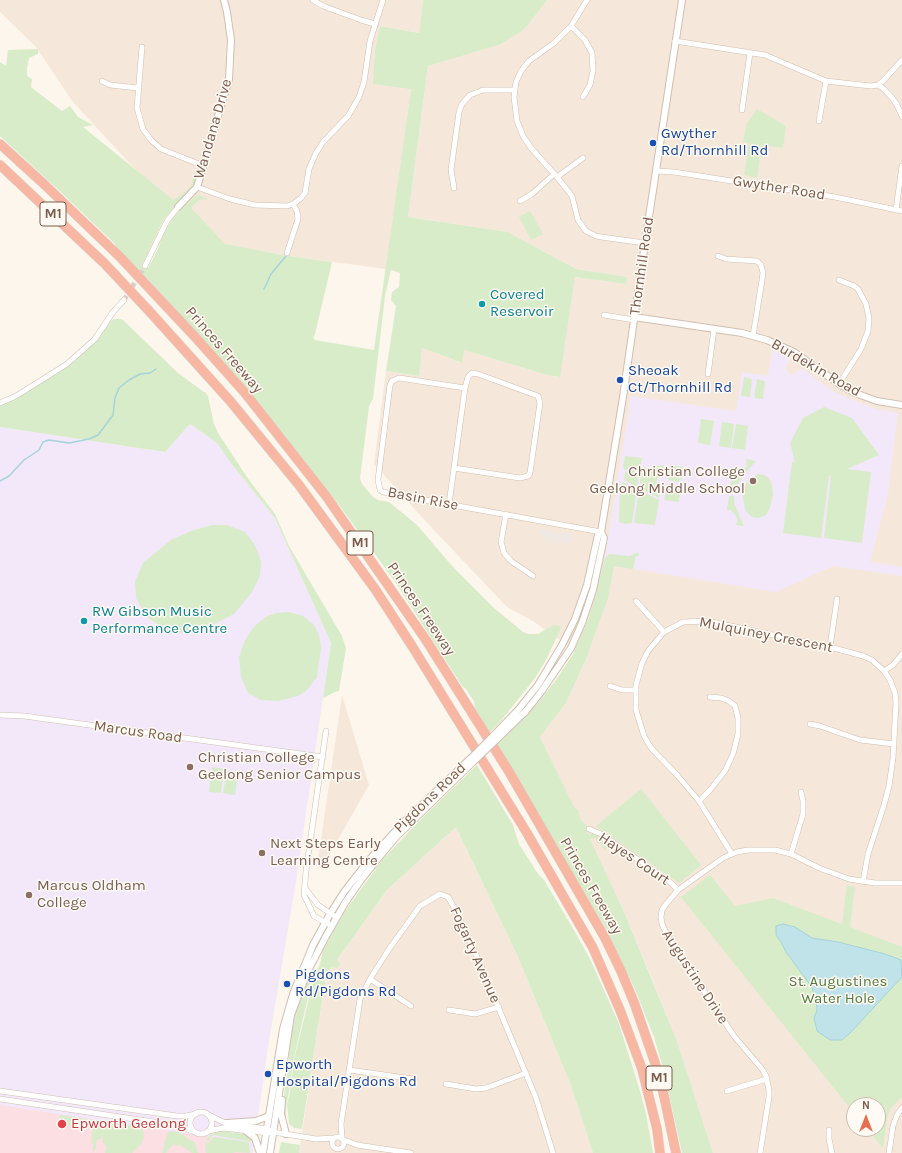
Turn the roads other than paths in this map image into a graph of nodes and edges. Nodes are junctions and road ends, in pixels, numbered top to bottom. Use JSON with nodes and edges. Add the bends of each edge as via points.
{"nodes":[{"id":1,"x":224,"y":0,"type":"edge"},
{"id":2,"x":313,"y":0,"type":"edge"},
{"id":3,"x":383,"y":0,"type":"edge"},
{"id":4,"x":587,"y":0,"type":"edge"},
{"id":5,"x":682,"y":0,"type":"edge"},
{"id":6,"x":375,"y":24,"type":"junction"},
{"id":7,"x":571,"y":26,"type":"junction"},
{"id":8,"x":675,"y":41,"type":"junction"},
{"id":9,"x":142,"y":47,"type":"dead end"},
{"id":10,"x":750,"y":53,"type":"junction"},
{"id":11,"x":902,"y":60,"type":"edge"},
{"id":12,"x":102,"y":81,"type":"dead end"},
{"id":13,"x":826,"y":81,"type":"junction"},
{"id":14,"x":878,"y":85,"type":"junction"},
{"id":15,"x":138,"y":88,"type":"junction"},
{"id":16,"x":515,"y":90,"type":"junction"},
{"id":17,"x":583,"y":98,"type":"dead end"},
{"id":18,"x":742,"y":110,"type":"dead end"},
{"id":19,"x":902,"y":116,"type":"edge"},
{"id":20,"x":819,"y":121,"type":"dead end"},
{"id":21,"x":0,"y":144,"type":"edge"},
{"id":22,"x":583,"y":158,"type":"dead end"},
{"id":23,"x":0,"y":165,"type":"edge"},
{"id":24,"x":204,"y":166,"type":"junction"},
{"id":25,"x":902,"y":166,"type":"edge"},
{"id":26,"x":656,"y":171,"type":"junction"},
{"id":27,"x":556,"y":176,"type":"junction"},
{"id":28,"x":197,"y":187,"type":"junction"},
{"id":29,"x":454,"y":188,"type":"dead end"},
{"id":30,"x":520,"y":201,"type":"dead end"},
{"id":31,"x":294,"y":204,"type":"junction"},
{"id":32,"x":178,"y":207,"type":"joint"},
{"id":33,"x":896,"y":210,"type":"junction"},
{"id":34,"x":902,"y":211,"type":"edge"},
{"id":35,"x":645,"y":243,"type":"junction"},
{"id":36,"x":287,"y":253,"type":"dead end"},
{"id":37,"x":718,"y":256,"type":"dead end"},
{"id":38,"x":145,"y":266,"type":"tunnel mouth"},
{"id":39,"x":839,"y":280,"type":"dead end"},
{"id":40,"x":124,"y":300,"type":"tunnel mouth"},
{"id":41,"x":604,"y":315,"type":"dead end"},
{"id":42,"x":634,"y":318,"type":"junction"},
{"id":43,"x":714,"y":329,"type":"junction"},
{"id":44,"x":753,"y":336,"type":"junction"},
{"id":45,"x":708,"y":374,"type":"dead end"},
{"id":46,"x":839,"y":384,"type":"junction"},
{"id":47,"x":465,"y":388,"type":"junction"},
{"id":48,"x":0,"y":403,"type":"edge"},
{"id":49,"x":902,"y":405,"type":"edge"},
{"id":50,"x":454,"y":468,"type":"junction"},
{"id":51,"x":449,"y":504,"type":"junction"},
{"id":52,"x":506,"y":514,"type":"junction"},
{"id":53,"x":601,"y":532,"type":"junction"},
{"id":54,"x":532,"y":576,"type":"dead end"},
{"id":55,"x":837,"y":599,"type":"dead end"},
{"id":56,"x":636,"y":601,"type":"dead end"},
{"id":57,"x":664,"y":632,"type":"junction"},
{"id":58,"x":830,"y":647,"type":"junction"},
{"id":59,"x":902,"y":654,"type":"edge"},
{"id":60,"x":884,"y":671,"type":"junction"},
{"id":61,"x":610,"y":686,"type":"dead end"},
{"id":62,"x":636,"y":690,"type":"junction"},
{"id":63,"x":710,"y":697,"type":"dead end"},
{"id":64,"x":0,"y":715,"type":"edge"},
{"id":65,"x":810,"y":724,"type":"dead end"},
{"id":66,"x":326,"y":731,"type":"dead end"},
{"id":67,"x":494,"y":738,"type":"junction"},
{"id":68,"x":894,"y":744,"type":"junction"},
{"id":69,"x":323,"y":758,"type":"junction"},
{"id":70,"x":472,"y":760,"type":"junction"},
{"id":71,"x":801,"y":792,"type":"dead end"},
{"id":72,"x":699,"y":801,"type":"junction"},
{"id":73,"x":589,"y":829,"type":"dead end"},
{"id":74,"x":732,"y":854,"type":"junction"},
{"id":75,"x":791,"y":854,"type":"junction"},
{"id":76,"x":863,"y":882,"type":"junction"},
{"id":77,"x":902,"y":883,"type":"edge"},
{"id":78,"x":305,"y":888,"type":"junction"},
{"id":79,"x":678,"y":890,"type":"junction"},
{"id":80,"x":330,"y":914,"type":"junction"},
{"id":81,"x":336,"y":918,"type":"junction"},
{"id":82,"x":325,"y":922,"type":"junction"},
{"id":83,"x":332,"y":926,"type":"junction"},
{"id":84,"x":370,"y":978,"type":"junction"},
{"id":85,"x":411,"y":1006,"type":"dead end"},
{"id":86,"x":499,"y":1007,"type":"junction"},
{"id":87,"x":449,"y":1010,"type":"dead end"},
{"id":88,"x":287,"y":1037,"type":"junction"},
{"id":89,"x":349,"y":1070,"type":"junction"},
{"id":90,"x":526,"y":1073,"type":"junction"},
{"id":91,"x":413,"y":1079,"type":"dead end"},
{"id":92,"x":767,"y":1079,"type":"junction"},
{"id":93,"x":446,"y":1084,"type":"dead end"},
{"id":94,"x":0,"y":1091,"type":"edge"},
{"id":95,"x":727,"y":1091,"type":"dead end"},
{"id":96,"x":0,"y":1099,"type":"edge"},
{"id":97,"x":902,"y":1108,"type":"edge"},
{"id":98,"x":196,"y":1114,"type":"junction"},
{"id":99,"x":207,"y":1114,"type":"junction"},
{"id":100,"x":268,"y":1116,"type":"junction"},
{"id":101,"x":227,"y":1123,"type":"junction"},
{"id":102,"x":341,"y":1124,"type":"junction"},
{"id":103,"x":193,"y":1130,"type":"junction"},
{"id":104,"x":829,"y":1130,"type":"dead end"},
{"id":105,"x":208,"y":1131,"type":"junction"},
{"id":106,"x":246,"y":1131,"type":"junction"},
{"id":107,"x":268,"y":1132,"type":"junction"},
{"id":108,"x":286,"y":1134,"type":"junction"},
{"id":109,"x":334,"y":1138,"type":"junction"},
{"id":110,"x":316,"y":1139,"type":"junction"},
{"id":111,"x":342,"y":1139,"type":"junction"},
{"id":112,"x":357,"y":1145,"type":"junction"},
{"id":113,"x":333,"y":1149,"type":"edge"},
{"id":114,"x":340,"y":1150,"type":"edge"},
{"id":115,"x":262,"y":1153,"type":"edge"},
{"id":116,"x":270,"y":1153,"type":"edge"},
{"id":117,"x":410,"y":1153,"type":"edge"},
{"id":118,"x":554,"y":1153,"type":"edge"},
{"id":119,"x":660,"y":1153,"type":"edge"},
{"id":120,"x":676,"y":1153,"type":"edge"},
{"id":121,"x":760,"y":1153,"type":"edge"},
{"id":122,"x":832,"y":1153,"type":"edge"},
{"id":123,"x":889,"y":1153,"type":"edge"}],
"edges":[{"from":1,"to":24,"type":"street","name":"Wandana Drive","via":[[231,40],[229,79]]},
{"from":2,"to":6,"type":"street"},
{"from":3,"to":6,"type":"street"},
{"from":4,"to":7,"type":"street"},
{"from":5,"to":8,"type":"street","name":"Thornhill Road"},
{"from":6,"to":31,"type":"street","via":[[359,97],[348,116],[316,153],[309,169],[304,193]]},
{"from":7,"to":16,"type":"street","via":[[554,43],[529,61],[521,71]]},
{"from":7,"to":17,"type":"street","via":[[585,40],[592,53],[593,72]]},
{"from":8,"to":10,"type":"street"},
{"from":8,"to":26,"type":"street","name":"Thornhill Road"},
{"from":9,"to":15,"type":"street"},
{"from":10,"to":13,"type":"street","via":[[765,55]]},
{"from":10,"to":18,"type":"street"},
{"from":11,"to":14,"type":"street"},
{"from":12,"to":15,"type":"street","via":[[110,85]]},
{"from":13,"to":14,"type":"street"},
{"from":13,"to":20,"type":"street"},
{"from":14,"to":19,"type":"street","via":[[893,99]]},
{"from":15,"to":24,"type":"street","via":[[138,115],[142,129],[150,140],[165,152]]},
{"from":16,"to":27,"type":"street","via":[[517,120],[523,136]]},
{"from":16,"to":29,"type":"street","via":[[483,90],[470,94],[462,104],[451,170]]},
{"from":21,"to":120,"type":"highway","name":"Princes Freeway","number":"M1","via":[[136,274],[245,393],[326,496],[426,640],[508,770],[621,971],[655,1063]]},
{"from":22,"to":27,"type":"street"},
{"from":23,"to":119,"type":"highway","name":"Princes Freeway","number":"M1","via":[[105,264],[231,402],[299,485],[375,589],[527,833],[593,948],[642,1069],[657,1129]]},
{"from":24,"to":28,"type":"street","name":"Wandana Drive"},
{"from":25,"to":33,"type":"street"},
{"from":26,"to":33,"type":"street","name":"Gwyther Road","via":[[835,197]]},
{"from":26,"to":35,"type":"street","name":"Thornhill Road"},
{"from":27,"to":30,"type":"street"},
{"from":27,"to":35,"type":"street","via":[[572,196],[578,220],[586,231],[596,236]]},
{"from":28,"to":31,"type":"street","via":[[247,204]]},
{"from":28,"to":32,"type":"street","name":"Wandana Drive"},
{"from":31,"to":36,"type":"street","via":[[298,218]]},
{"from":32,"to":38,"type":"street","name":"Wandana Drive","via":[[167,221]]},
{"from":33,"to":34,"type":"street","name":"Gwyther Road"},
{"from":35,"to":42,"type":"street","name":"Thornhill Road"},
{"from":37,"to":44,"type":"street","via":[[757,261],[761,265],[763,273]]},
{"from":39,"to":46,"type":"street","via":[[858,289],[866,304],[869,318],[868,331],[861,349]]},
{"from":40,"to":48,"type":"street","via":[[95,339],[67,364]]},
{"from":41,"to":42,"type":"street"},
{"from":42,"to":43,"type":"street","name":"Burdekin Road"},
{"from":42,"to":53,"type":"street","name":"Thornhill Road"},
{"from":43,"to":44,"type":"street","name":"Burdekin Road"},
{"from":43,"to":45,"type":"street"},
{"from":44,"to":46,"type":"street","name":"Burdekin Road","via":[[794,352]]},
{"from":46,"to":49,"type":"street","name":"Burdekin Road","via":[[877,401]]},
{"from":47,"to":50,"type":"street"},
{"from":47,"to":50,"type":"street","via":[[468,376],[472,373],[478,374],[538,396],[540,403],[528,476],[524,478]]},
{"from":47,"to":51,"type":"street","name":"Basin Rise","via":[[399,378],[390,385],[379,487],[383,492]]},
{"from":50,"to":51,"type":"street"},
{"from":51,"to":52,"type":"street","name":"Basin Rise"},
{"from":52,"to":53,"type":"street","name":"Basin Rise"},
{"from":52,"to":54,"type":"street","via":[[501,542],[504,553],[510,561]]},
{"from":53,"to":67,"type":"street","name":"Thornhill Road","via":[[587,585],[562,645],[538,685]]},
{"from":53,"to":67,"type":"street","name":"Thornhill Road","via":[[604,538],[593,590],[571,648],[538,697]]},
{"from":55,"to":58,"type":"street"},
{"from":56,"to":57,"type":"street"},
{"from":57,"to":58,"type":"street","name":"Mulquiney Crescent","via":[[683,622],[707,621]]},
{"from":57,"to":62,"type":"street","name":"Mulquiney Crescent","via":[[645,657]]},
{"from":58,"to":60,"type":"street","name":"Mulquiney Crescent","via":[[872,660]]},
{"from":59,"to":60,"type":"street","via":[[894,665]]},
{"from":60,"to":68,"type":"street","name":"Mulquiney Crescent","via":[[895,693]]},
{"from":61,"to":62,"type":"street","via":[[622,690]]},
{"from":62,"to":72,"type":"street","name":"Mulquiney Crescent","via":[[636,710],[644,736],[651,748]]},
{"from":63,"to":72,"type":"street","via":[[721,698],[735,706],[738,734],[725,771]]},
{"from":64,"to":69,"type":"street","name":"Marcus Road","via":[[24,716]]},
{"from":65,"to":68,"type":"street","via":[[860,740]]},
{"from":66,"to":69,"type":"street"},
{"from":67,"to":70,"type":"street","name":"Thornhill Road","bridge":true},
{"from":68,"to":76,"type":"street","name":"Mulquiney Crescent","via":[[889,786],[868,854]]},
{"from":69,"to":78,"type":"street"},
{"from":70,"to":80,"type":"street","name":"Pigdons Road","via":[[374,853]]},
{"from":70,"to":81,"type":"street","name":"Pigdons Road","via":[[392,842],[361,880]]},
{"from":71,"to":75,"type":"street","via":[[803,814]]},
{"from":72,"to":74,"type":"street","name":"Mulquiney Crescent"},
{"from":73,"to":79,"type":"street","name":"Hayes Court","via":[[601,834]]},
{"from":74,"to":75,"type":"street","name":"Augustine Drive","via":[[761,849]]},
{"from":74,"to":79,"type":"street","name":"Augustine Drive"},
{"from":75,"to":76,"type":"street","name":"Augustine Drive","via":[[837,876]]},
{"from":76,"to":77,"type":"street","name":"Augustine Drive"},
{"from":78,"to":80,"type":"street","via":[[318,905]]},
{"from":78,"to":82,"type":"street","via":[[304,897],[311,913]]},
{"from":79,"to":92,"type":"street","name":"Augustine Drive","via":[[662,910],[664,930],[734,1036],[762,1069]]},
{"from":80,"to":81,"type":"street"},
{"from":80,"to":82,"type":"street","name":"Pigdons Road"},
{"from":81,"to":83,"type":"street","name":"Pigdons Road"},
{"from":82,"to":83,"type":"street"},
{"from":82,"to":100,"type":"street","name":"Pigdons Road","via":[[290,1001]]},
{"from":83,"to":88,"type":"street","name":"Pigdons Road","via":[[299,992]]},
{"from":84,"to":85,"type":"street"},
{"from":84,"to":86,"type":"street","name":"Fogarty Avenue","via":[[421,905],[440,894],[448,897],[455,909]]},
{"from":84,"to":89,"type":"street","name":"Fogarty Avenue","via":[[360,999]]},
{"from":86,"to":87,"type":"street","via":[[475,1014]]},
{"from":86,"to":90,"type":"street","name":"Fogarty Avenue"},
{"from":88,"to":107,"type":"street","name":"Pigdons Road"},
{"from":88,"to":108,"type":"street","via":[[288,1050],[281,1106]]},
{"from":89,"to":91,"type":"street"},
{"from":89,"to":102,"type":"street","name":"Fogarty Avenue"},
{"from":90,"to":93,"type":"street","via":[[486,1088]]},
{"from":90,"to":118,"type":"street","name":"Fogarty Avenue"},
{"from":92,"to":95,"type":"street"},
{"from":92,"to":121,"type":"street","name":"Augustine Drive","via":[[768,1107]]},
{"from":94,"to":98,"type":"street","via":[[177,1116]]},
{"from":96,"to":103,"type":"street"},
{"from":97,"to":123,"type":"street","via":[[893,1126]]},
{"from":98,"to":99,"type":"street"},
{"from":98,"to":103,"type":"street","via":[[190,1121]]},
{"from":99,"to":101,"type":"street"},
{"from":99,"to":105,"type":"street","via":[[211,1122]]},
{"from":100,"to":101,"type":"street","via":[[254,1121]]},
{"from":100,"to":107,"type":"street","name":"Pigdons Road"},
{"from":101,"to":107,"type":"street"},
{"from":102,"to":109,"type":"street"},
{"from":102,"to":111,"type":"street"},
{"from":103,"to":105,"type":"street","via":[[200,1134]]},
{"from":104,"to":122,"type":"street"},
{"from":105,"to":106,"type":"street","via":[[223,1128]]},
{"from":106,"to":107,"type":"street"},
{"from":106,"to":115,"type":"street","via":[[255,1138]]},
{"from":107,"to":108,"type":"street"},
{"from":107,"to":115,"type":"street","name":"Pigdons Road"},
{"from":107,"to":116,"type":"street","name":"Pigdons Road"},
{"from":108,"to":110,"type":"street"},
{"from":109,"to":110,"type":"street"},
{"from":109,"to":111,"type":"street"},
{"from":109,"to":113,"type":"street","via":[[331,1142]]},
{"from":110,"to":113,"type":"street"},
{"from":111,"to":112,"type":"street"},
{"from":111,"to":114,"type":"street","via":[[344,1144]]},
{"from":112,"to":114,"type":"street"},
{"from":112,"to":117,"type":"street"},
{"from":113,"to":114,"type":"street"}]}
